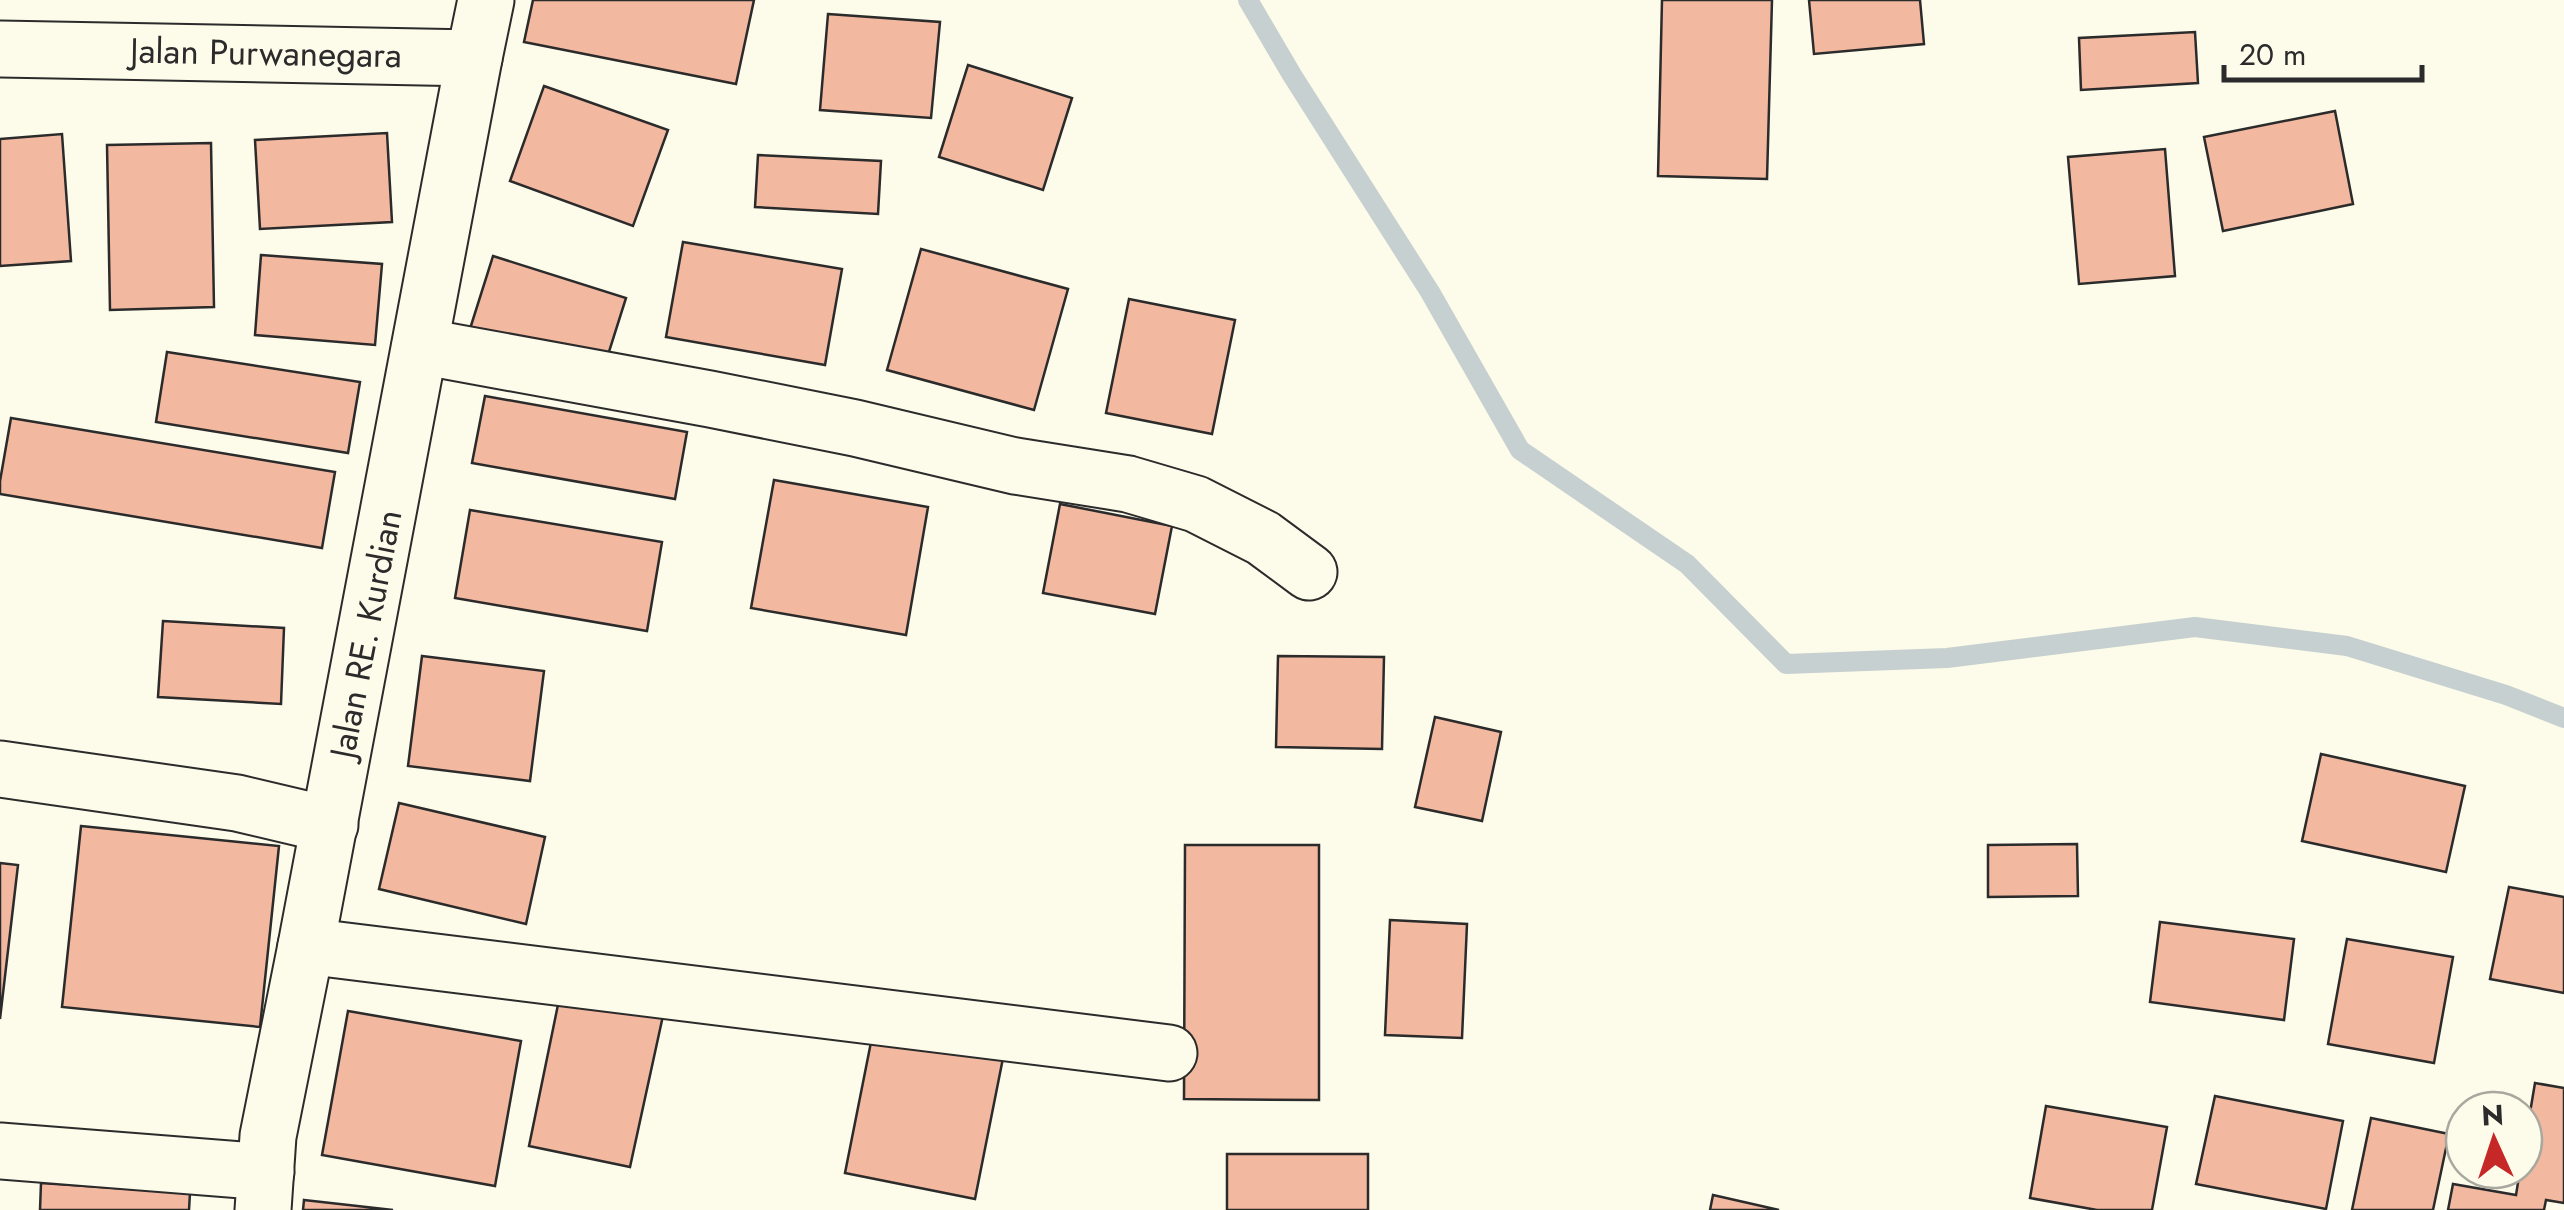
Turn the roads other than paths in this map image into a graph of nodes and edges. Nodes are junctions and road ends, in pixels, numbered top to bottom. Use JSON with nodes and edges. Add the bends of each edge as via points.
{"nodes":[{"id":1,"x":486,"y":0,"type":"edge"},
{"id":2,"x":0,"y":49,"type":"edge"},
{"id":3,"x":474,"y":58,"type":"junction"},
{"id":4,"x":420,"y":346,"type":"junction"},
{"id":5,"x":1309,"y":572,"type":"dead end"},
{"id":6,"x":0,"y":769,"type":"edge"},
{"id":7,"x":330,"y":825,"type":"junction"},
{"id":8,"x":306,"y":946,"type":"junction"},
{"id":9,"x":1170,"y":1053,"type":"dead end"},
{"id":10,"x":0,"y":1151,"type":"edge"},
{"id":11,"x":265,"y":1191,"type":"edge"}],
"edges":[{"from":1,"to":3,"type":"street"},
{"from":2,"to":3,"type":"street","name":"Jalan Purwanegara"},
{"from":3,"to":4,"type":"street","name":"Jalan RE. Kurdian"},
{"from":4,"to":5,"type":"street","via":[[1128,484],[1196,504],[1263,538]]},
{"from":4,"to":7,"type":"street","name":"Jalan RE. Kurdian"},
{"from":6,"to":7,"type":"street","via":[[237,803]]},
{"from":7,"to":8,"type":"street","name":"Jalan RE. Kurdian"},
{"from":8,"to":9,"type":"street"},
{"from":8,"to":11,"type":"street","name":"Jalan RE. Kurdian","via":[[268,1136]]},
{"from":10,"to":11,"type":"street"}]}
